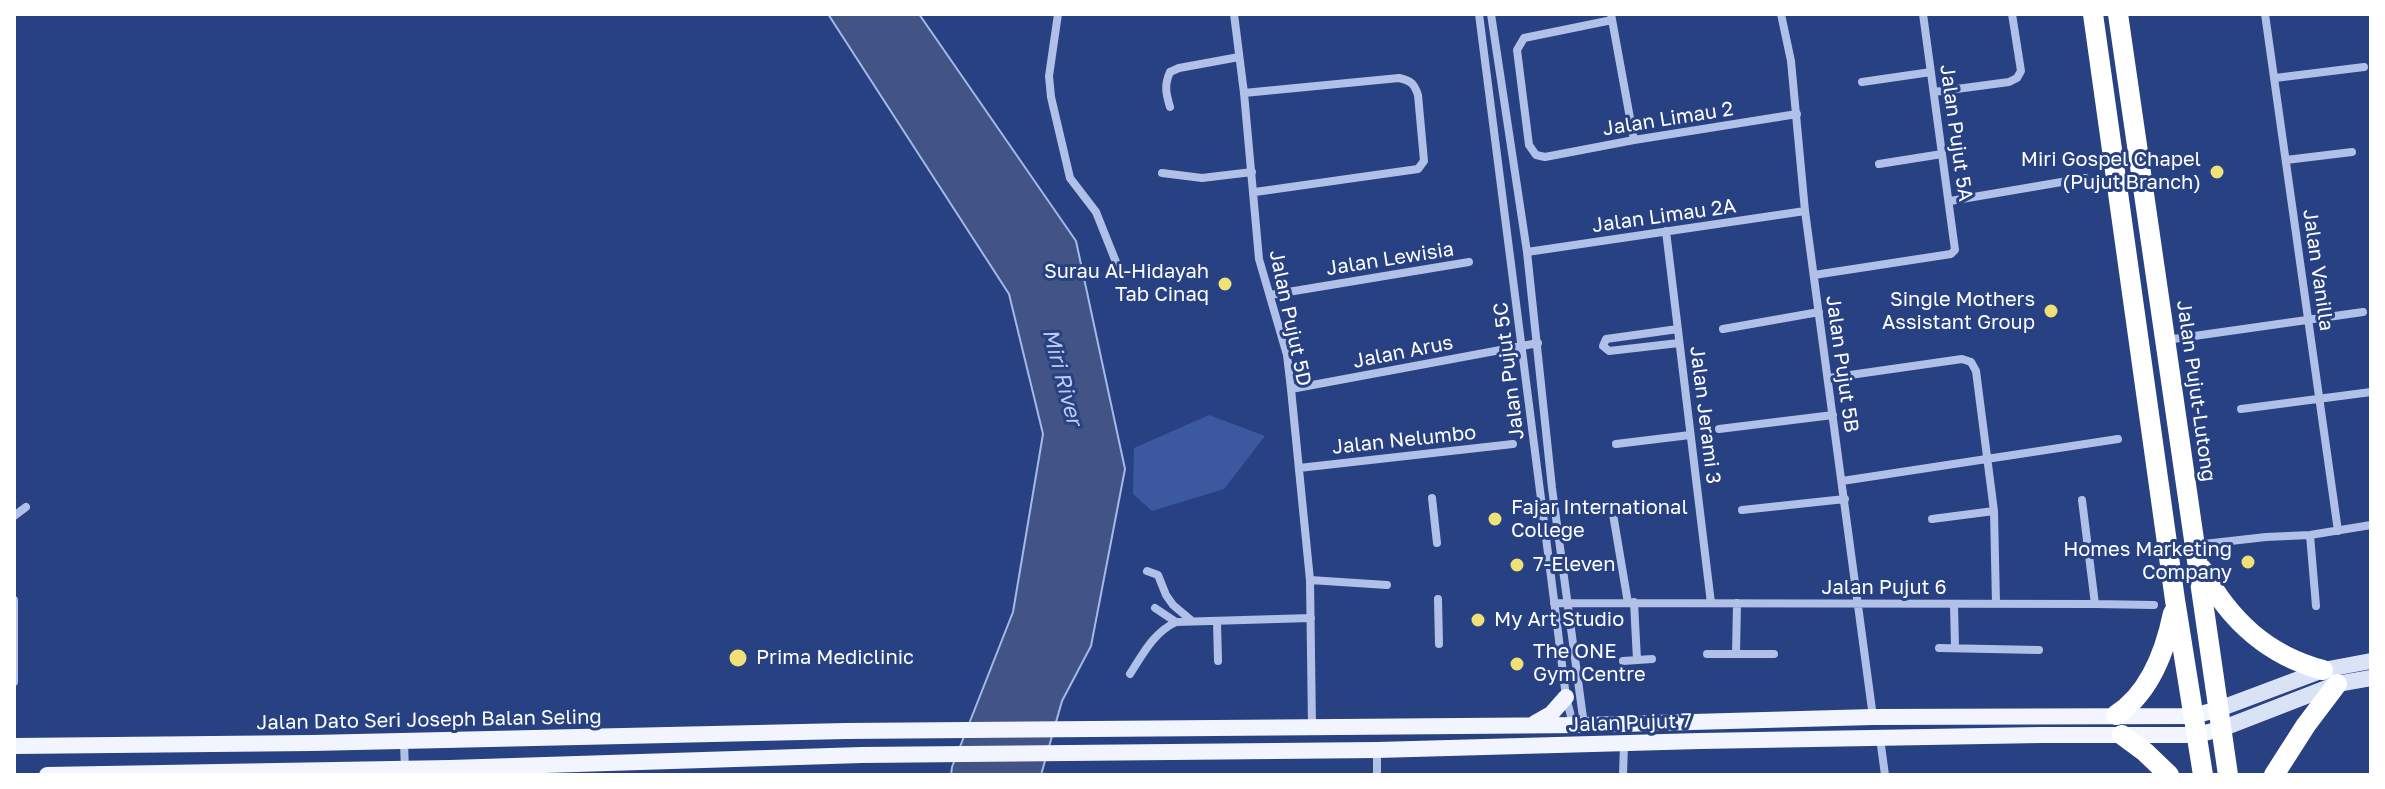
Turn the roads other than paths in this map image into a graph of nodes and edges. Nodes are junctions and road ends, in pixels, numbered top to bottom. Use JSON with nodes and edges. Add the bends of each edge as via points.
{"nodes":[{"id":1,"x":1058,"y":14,"type":"edge"},
{"id":2,"x":1234,"y":14,"type":"edge"},
{"id":3,"x":1479,"y":14,"type":"edge"},
{"id":4,"x":1491,"y":14,"type":"edge"},
{"id":5,"x":1781,"y":14,"type":"edge"},
{"id":6,"x":1923,"y":14,"type":"edge"},
{"id":7,"x":2012,"y":14,"type":"edge"},
{"id":8,"x":2093,"y":14,"type":"edge"},
{"id":9,"x":2118,"y":14,"type":"edge"},
{"id":10,"x":2265,"y":14,"type":"edge"},
{"id":11,"x":1611,"y":17,"type":"edge"},
{"id":12,"x":1239,"y":57,"type":"junction"},
{"id":13,"x":2364,"y":67,"type":"dead end"},
{"id":14,"x":1931,"y":72,"type":"junction"},
{"id":15,"x":2275,"y":78,"type":"junction"},
{"id":16,"x":1862,"y":82,"type":"dead end"},
{"id":17,"x":1934,"y":92,"type":"junction"},
{"id":18,"x":1244,"y":93,"type":"junction"},
{"id":19,"x":1170,"y":107,"type":"dead end"},
{"id":20,"x":1797,"y":114,"type":"junction"},
{"id":21,"x":1634,"y":140,"type":"junction"},
{"id":22,"x":2352,"y":152,"type":"dead end"},
{"id":23,"x":1942,"y":154,"type":"junction"},
{"id":24,"x":2286,"y":160,"type":"junction"},
{"id":25,"x":1879,"y":164,"type":"dead end"},
{"id":26,"x":1252,"y":172,"type":"junction"},
{"id":27,"x":1162,"y":173,"type":"dead end"},
{"id":28,"x":2085,"y":178,"type":"dead end"},
{"id":29,"x":1255,"y":192,"type":"junction"},
{"id":30,"x":1950,"y":201,"type":"junction"},
{"id":31,"x":1805,"y":211,"type":"junction"},
{"id":32,"x":1666,"y":231,"type":"junction"},
{"id":33,"x":1527,"y":252,"type":"junction"},
{"id":34,"x":1469,"y":262,"type":"dead end"},
{"id":35,"x":1118,"y":267,"type":"dead end"},
{"id":36,"x":1814,"y":275,"type":"junction"},
{"id":37,"x":1270,"y":295,"type":"junction"},
{"id":38,"x":1819,"y":312,"type":"junction"},
{"id":39,"x":2363,"y":312,"type":"dead end"},
{"id":40,"x":2309,"y":320,"type":"junction"},
{"id":41,"x":1678,"y":329,"type":"junction"},
{"id":42,"x":1723,"y":329,"type":"dead end"},
{"id":43,"x":2165,"y":341,"type":"junction"},
{"id":44,"x":1538,"y":343,"type":"junction"},
{"id":45,"x":1679,"y":343,"type":"junction"},
{"id":46,"x":1521,"y":345,"type":"junction"},
{"id":47,"x":1829,"y":378,"type":"junction"},
{"id":48,"x":1291,"y":389,"type":"junction"},
{"id":49,"x":2371,"y":392,"type":"edge"},
{"id":50,"x":2320,"y":400,"type":"junction"},
{"id":51,"x":2241,"y":409,"type":"dead end"},
{"id":52,"x":1833,"y":415,"type":"junction"},
{"id":53,"x":1719,"y":429,"type":"dead end"},
{"id":54,"x":1690,"y":435,"type":"junction"},
{"id":55,"x":2118,"y":439,"type":"dead end"},
{"id":56,"x":1513,"y":444,"type":"dead end"},
{"id":57,"x":1616,"y":444,"type":"dead end"},
{"id":58,"x":1988,"y":459,"type":"junction"},
{"id":59,"x":1299,"y":468,"type":"junction"},
{"id":60,"x":1842,"y":481,"type":"junction"},
{"id":61,"x":1552,"y":488,"type":"junction"},
{"id":62,"x":1539,"y":489,"type":"junction"},
{"id":63,"x":1432,"y":498,"type":"dead end"},
{"id":64,"x":1845,"y":499,"type":"junction"},
{"id":65,"x":2082,"y":500,"type":"dead end"},
{"id":66,"x":26,"y":507,"type":"dead end"},
{"id":67,"x":1612,"y":508,"type":"dead end"},
{"id":68,"x":1742,"y":510,"type":"dead end"},
{"id":69,"x":1994,"y":511,"type":"junction"},
{"id":70,"x":14,"y":516,"type":"edge"},
{"id":71,"x":1932,"y":519,"type":"dead end"},
{"id":72,"x":2371,"y":525,"type":"edge"},
{"id":73,"x":2338,"y":531,"type":"junction"},
{"id":74,"x":2310,"y":535,"type":"junction"},
{"id":75,"x":1437,"y":543,"type":"dead end"},
{"id":76,"x":2196,"y":552,"type":"junction"},
{"id":77,"x":1147,"y":571,"type":"dead end"},
{"id":78,"x":1310,"y":580,"type":"junction"},
{"id":79,"x":1387,"y":585,"type":"dead end"},
{"id":80,"x":1438,"y":599,"type":"dead end"},
{"id":81,"x":14,"y":600,"type":"edge"},
{"id":82,"x":2175,"y":600,"type":"junction"},
{"id":83,"x":1569,"y":602,"type":"junction"},
{"id":84,"x":1631,"y":602,"type":"junction"},
{"id":85,"x":1554,"y":603,"type":"junction"},
{"id":86,"x":1711,"y":603,"type":"junction"},
{"id":87,"x":1737,"y":603,"type":"junction"},
{"id":88,"x":1859,"y":604,"type":"junction"},
{"id":89,"x":1954,"y":604,"type":"junction"},
{"id":90,"x":1996,"y":604,"type":"junction"},
{"id":91,"x":2095,"y":604,"type":"junction"},
{"id":92,"x":2154,"y":605,"type":"dead end"},
{"id":93,"x":2316,"y":606,"type":"dead end"},
{"id":94,"x":1155,"y":608,"type":"dead end"},
{"id":95,"x":1311,"y":618,"type":"junction"},
{"id":96,"x":1192,"y":621,"type":"junction"},
{"id":97,"x":1217,"y":621,"type":"junction"},
{"id":98,"x":1176,"y":622,"type":"junction"},
{"id":99,"x":1573,"y":642,"type":"junction"},
{"id":100,"x":1439,"y":644,"type":"dead end"},
{"id":101,"x":1559,"y":644,"type":"junction"},
{"id":102,"x":1939,"y":648,"type":"dead end"},
{"id":103,"x":1955,"y":648,"type":"junction"},
{"id":104,"x":2039,"y":650,"type":"dead end"},
{"id":105,"x":1707,"y":654,"type":"dead end"},
{"id":106,"x":1736,"y":654,"type":"junction"},
{"id":107,"x":1774,"y":654,"type":"dead end"},
{"id":108,"x":1652,"y":659,"type":"dead end"},
{"id":109,"x":1637,"y":660,"type":"junction"},
{"id":110,"x":1218,"y":661,"type":"dead end"},
{"id":111,"x":1623,"y":661,"type":"dead end"},
{"id":112,"x":2371,"y":661,"type":"edge"},
{"id":113,"x":1130,"y":674,"type":"dead end"},
{"id":114,"x":2330,"y":677,"type":"junction"},
{"id":115,"x":2371,"y":678,"type":"edge"},
{"id":116,"x":14,"y":682,"type":"edge"},
{"id":117,"x":1566,"y":697,"type":"junction"},
{"id":118,"x":1873,"y":717,"type":"junction"},
{"id":119,"x":2220,"y":719,"type":"junction"},
{"id":120,"x":1533,"y":724,"type":"junction"},
{"id":121,"x":1579,"y":725,"type":"junction"},
{"id":122,"x":2119,"y":725,"type":"junction"},
{"id":123,"x":2195,"y":725,"type":"junction"},
{"id":124,"x":1312,"y":726,"type":"junction"},
{"id":125,"x":1073,"y":728,"type":"joint"},
{"id":126,"x":1880,"y":738,"type":"junction"},
{"id":127,"x":404,"y":740,"type":"junction"},
{"id":128,"x":1700,"y":741,"type":"junction"},
{"id":129,"x":1624,"y":743,"type":"junction"},
{"id":130,"x":14,"y":746,"type":"edge"},
{"id":131,"x":1377,"y":750,"type":"junction"},
{"id":132,"x":450,"y":768,"type":"junction"},
{"id":133,"x":377,"y":772,"type":"edge"},
{"id":134,"x":405,"y":772,"type":"edge"},
{"id":135,"x":47,"y":775,"type":"edge"},
{"id":136,"x":430,"y":775,"type":"edge"},
{"id":137,"x":1377,"y":775,"type":"edge"},
{"id":138,"x":1623,"y":775,"type":"edge"},
{"id":139,"x":1885,"y":775,"type":"edge"},
{"id":140,"x":2169,"y":775,"type":"edge"},
{"id":141,"x":2203,"y":775,"type":"edge"},
{"id":142,"x":2228,"y":775,"type":"edge"},
{"id":143,"x":2274,"y":775,"type":"edge"}],
"edges":[{"from":1,"to":35,"type":"street","via":[[1049,76],[1070,178],[1096,212]]},
{"from":2,"to":12,"type":"street","name":"Jalan Pujut 5D"},
{"from":3,"to":46,"type":"street","name":"Jalan Pujut 5C"},
{"from":4,"to":33,"type":"street","name":"Jalan Pujut 5C"},
{"from":5,"to":20,"type":"street","name":"Jalan Pujut 5B"},
{"from":6,"to":14,"type":"street","name":"Jalan Pujut 5A"},
{"from":7,"to":17,"type":"street","via":[[2021,71],[2017,78]]},
{"from":8,"to":82,"type":"highway"},
{"from":9,"to":43,"type":"highway","name":"Jalan Pujut-Lutong"},
{"from":10,"to":15,"type":"street","name":"Jalan Vanilla"},
{"from":11,"to":21,"type":"street"},
{"from":11,"to":21,"type":"street","name":"Jalan Limau 2","via":[[1520,43],[1529,145],[1545,157]]},
{"from":12,"to":18,"type":"street","name":"Jalan Pujut 5D"},
{"from":12,"to":19,"type":"street","via":[[1170,72],[1165,90]]},
{"from":13,"to":15,"type":"street"},
{"from":14,"to":16,"type":"street"},
{"from":14,"to":17,"type":"street","name":"Jalan Pujut 5A"},
{"from":15,"to":24,"type":"street","name":"Jalan Vanilla"},
{"from":17,"to":23,"type":"street","name":"Jalan Pujut 5A"},
{"from":18,"to":26,"type":"street","name":"Jalan Pujut 5D"},
{"from":18,"to":29,"type":"street","via":[[1399,78],[1415,86],[1419,109],[1424,161],[1418,169]]},
{"from":20,"to":21,"type":"street","name":"Jalan Limau 2"},
{"from":20,"to":31,"type":"street","name":"Jalan Pujut 5B"},
{"from":22,"to":24,"type":"street"},
{"from":23,"to":25,"type":"street"},
{"from":23,"to":30,"type":"street","name":"Jalan Pujut 5A"},
{"from":24,"to":40,"type":"street","name":"Jalan Vanilla"},
{"from":26,"to":27,"type":"street","via":[[1202,178]]},
{"from":26,"to":29,"type":"street","name":"Jalan Pujut 5D"},
{"from":28,"to":30,"type":"street"},
{"from":29,"to":37,"type":"street","name":"Jalan Pujut 5D","via":[[1259,259]]},
{"from":30,"to":36,"type":"street","name":"Jalan Pujut 5A","via":[[1956,244],[1951,254]]},
{"from":31,"to":32,"type":"street","name":"Jalan Limau 2A"},
{"from":31,"to":36,"type":"street","name":"Jalan Pujut 5B"},
{"from":32,"to":33,"type":"street","name":"Jalan Limau 2A"},
{"from":32,"to":41,"type":"street","name":"Jalan Jerami 3"},
{"from":33,"to":44,"type":"street","name":"Jalan Pujut 5C"},
{"from":34,"to":37,"type":"street","name":"Jalan Lewisia"},
{"from":36,"to":38,"type":"street","name":"Jalan Pujut 5B"},
{"from":37,"to":48,"type":"street","name":"Jalan Pujut 5D"},
{"from":38,"to":42,"type":"street"},
{"from":38,"to":47,"type":"street","name":"Jalan Pujut 5B"},
{"from":39,"to":40,"type":"street"},
{"from":40,"to":43,"type":"street"},
{"from":40,"to":50,"type":"street","name":"Jalan Vanilla"},
{"from":41,"to":45,"type":"street","name":"Jalan Jerami 3"},
{"from":41,"to":45,"type":"street","via":[[1606,339],[1603,346],[1609,351]]},
{"from":43,"to":76,"type":"highway","name":"Jalan Pujut-Lutong"},
{"from":44,"to":46,"type":"street","name":"Jalan Arus"},
{"from":44,"to":61,"type":"street","name":"Jalan Pujut 5C"},
{"from":45,"to":54,"type":"street","name":"Jalan Jerami 3"},
{"from":46,"to":48,"type":"street","name":"Jalan Arus"},
{"from":46,"to":62,"type":"street","name":"Jalan Pujut 5C"},
{"from":47,"to":52,"type":"street","name":"Jalan Pujut 5B"},
{"from":47,"to":58,"type":"street","via":[[1971,362]]},
{"from":48,"to":59,"type":"street","name":"Jalan Pujut 5D"},
{"from":49,"to":50,"type":"street"},
{"from":50,"to":51,"type":"street"},
{"from":50,"to":73,"type":"street","name":"Jalan Vanilla"},
{"from":52,"to":53,"type":"street"},
{"from":52,"to":60,"type":"street","name":"Jalan Pujut 5B"},
{"from":54,"to":57,"type":"street"},
{"from":54,"to":86,"type":"street","name":"Jalan Jerami 3"},
{"from":55,"to":58,"type":"street"},
{"from":56,"to":59,"type":"street","name":"Jalan Nelumbo"},
{"from":58,"to":60,"type":"street"},
{"from":58,"to":69,"type":"street"},
{"from":59,"to":78,"type":"street","name":"Jalan Pujut 5D"},
{"from":60,"to":64,"type":"street","name":"Jalan Pujut 5B"},
{"from":61,"to":62,"type":"street"},
{"from":61,"to":83,"type":"street","name":"Jalan Pujut 5C"},
{"from":62,"to":85,"type":"street","name":"Jalan Pujut 5C"},
{"from":63,"to":75,"type":"street"},
{"from":64,"to":68,"type":"street"},
{"from":64,"to":88,"type":"street","name":"Jalan Pujut 5B"},
{"from":65,"to":91,"type":"street"},
{"from":66,"to":70,"type":"street"},
{"from":67,"to":84,"type":"street"},
{"from":69,"to":71,"type":"street"},
{"from":69,"to":90,"type":"street"},
{"from":72,"to":73,"type":"street"},
{"from":73,"to":74,"type":"street"},
{"from":74,"to":76,"type":"street","via":[[2266,537]]},
{"from":74,"to":93,"type":"street"},
{"from":76,"to":114,"type":"highway","via":[[2224,606],[2251,633]]},
{"from":76,"to":119,"type":"highway","name":"Jalan Pujut-Lutong"},
{"from":77,"to":96,"type":"street","via":[[1158,575],[1173,605]]},
{"from":78,"to":79,"type":"street"},
{"from":78,"to":95,"type":"street","name":"Jalan Pujut 5D"},
{"from":80,"to":100,"type":"street"},
{"from":81,"to":116,"type":"street"},
{"from":82,"to":122,"type":"highway","via":[[2152,675]]},
{"from":82,"to":123,"type":"highway"},
{"from":83,"to":84,"type":"street","name":"Jalan Pujut 6"},
{"from":83,"to":85,"type":"street","name":"Jalan Pujut 6"},
{"from":83,"to":99,"type":"street","name":"Jalan Pujut 5C"},
{"from":84,"to":86,"type":"street","name":"Jalan Pujut 6"},
{"from":84,"to":109,"type":"street"},
{"from":85,"to":101,"type":"street","name":"Jalan Pujut 5C"},
{"from":86,"to":87,"type":"street","name":"Jalan Pujut 6"},
{"from":87,"to":88,"type":"street","name":"Jalan Pujut 6"},
{"from":87,"to":106,"type":"street"},
{"from":88,"to":89,"type":"street","name":"Jalan Pujut 6"},
{"from":88,"to":118,"type":"street","name":"Jalan Pujut 5B"},
{"from":89,"to":90,"type":"street","name":"Jalan Pujut 6"},
{"from":89,"to":103,"type":"street"},
{"from":90,"to":91,"type":"street","name":"Jalan Pujut 6"},
{"from":91,"to":92,"type":"street","name":"Jalan Pujut 6"},
{"from":94,"to":98,"type":"street"},
{"from":95,"to":97,"type":"street"},
{"from":95,"to":124,"type":"street","name":"Jalan Pujut 5D"},
{"from":96,"to":97,"type":"street"},
{"from":96,"to":98,"type":"street"},
{"from":97,"to":110,"type":"street"},
{"from":98,"to":113,"type":"street","via":[[1154,637]]},
{"from":99,"to":101,"type":"street"},
{"from":99,"to":121,"type":"street","name":"Jalan Pujut 5C"},
{"from":101,"to":117,"type":"street","name":"Jalan Pujut 5C"},
{"from":102,"to":103,"type":"street"},
{"from":103,"to":104,"type":"street"},
{"from":105,"to":106,"type":"street"},
{"from":106,"to":107,"type":"street"},
{"from":108,"to":109,"type":"street"},
{"from":109,"to":111,"type":"street"},
{"from":112,"to":114,"type":"street"},
{"from":114,"to":115,"type":"street"},
{"from":114,"to":119,"type":"street"},
{"from":114,"to":143,"type":"highway"},
{"from":117,"to":120,"type":"main road"},
{"from":117,"to":121,"type":"street","name":"Jalan Pujut 5C"},
{"from":118,"to":121,"type":"main road","name":"Jalan Pujut 7"},
{"from":118,"to":122,"type":"main road","name":"Jalan Pujut 7"},
{"from":119,"to":123,"type":"main road","name":"Jalan Pujut 7"},
{"from":119,"to":142,"type":"highway","name":"Jalan Pujut-Lutong"},
{"from":120,"to":121,"type":"main road","name":"Jalan Pujut 7"},
{"from":120,"to":124,"type":"main road","name":"Jalan Pujut 7"},
{"from":121,"to":128,"type":"main road","via":[[1589,738],[1674,736]]},
{"from":122,"to":123,"type":"main road","name":"Jalan Pujut 7"},
{"from":122,"to":126,"type":"main road","name":"Jalan Pujut 7"},
{"from":122,"to":140,"type":"highway"},
{"from":123,"to":141,"type":"highway"},
{"from":124,"to":125,"type":"main road","name":"Jalan Pujut 7"},
{"from":125,"to":127,"type":"main road","name":"Jalan Dato Seri Joseph Balan Seling"},
{"from":126,"to":128,"type":"main road","name":"Jalan Pujut 7"},
{"from":126,"to":139,"type":"street"},
{"from":127,"to":130,"type":"main road","name":"Jalan Dato Seri Joseph Balan Seling"},
{"from":127,"to":134,"type":"street"},
{"from":128,"to":129,"type":"main road","name":"Jalan Pujut 7"},
{"from":129,"to":131,"type":"main road","name":"Jalan Pujut 7"},
{"from":129,"to":138,"type":"street"},
{"from":131,"to":132,"type":"main road","name":"Jalan Pujut 7","via":[[862,755]]},
{"from":131,"to":137,"type":"street"},
{"from":132,"to":134,"type":"main road"},
{"from":132,"to":136,"type":"main road"},
{"from":133,"to":134,"type":"main road"},
{"from":133,"to":135,"type":"main road"}]}
